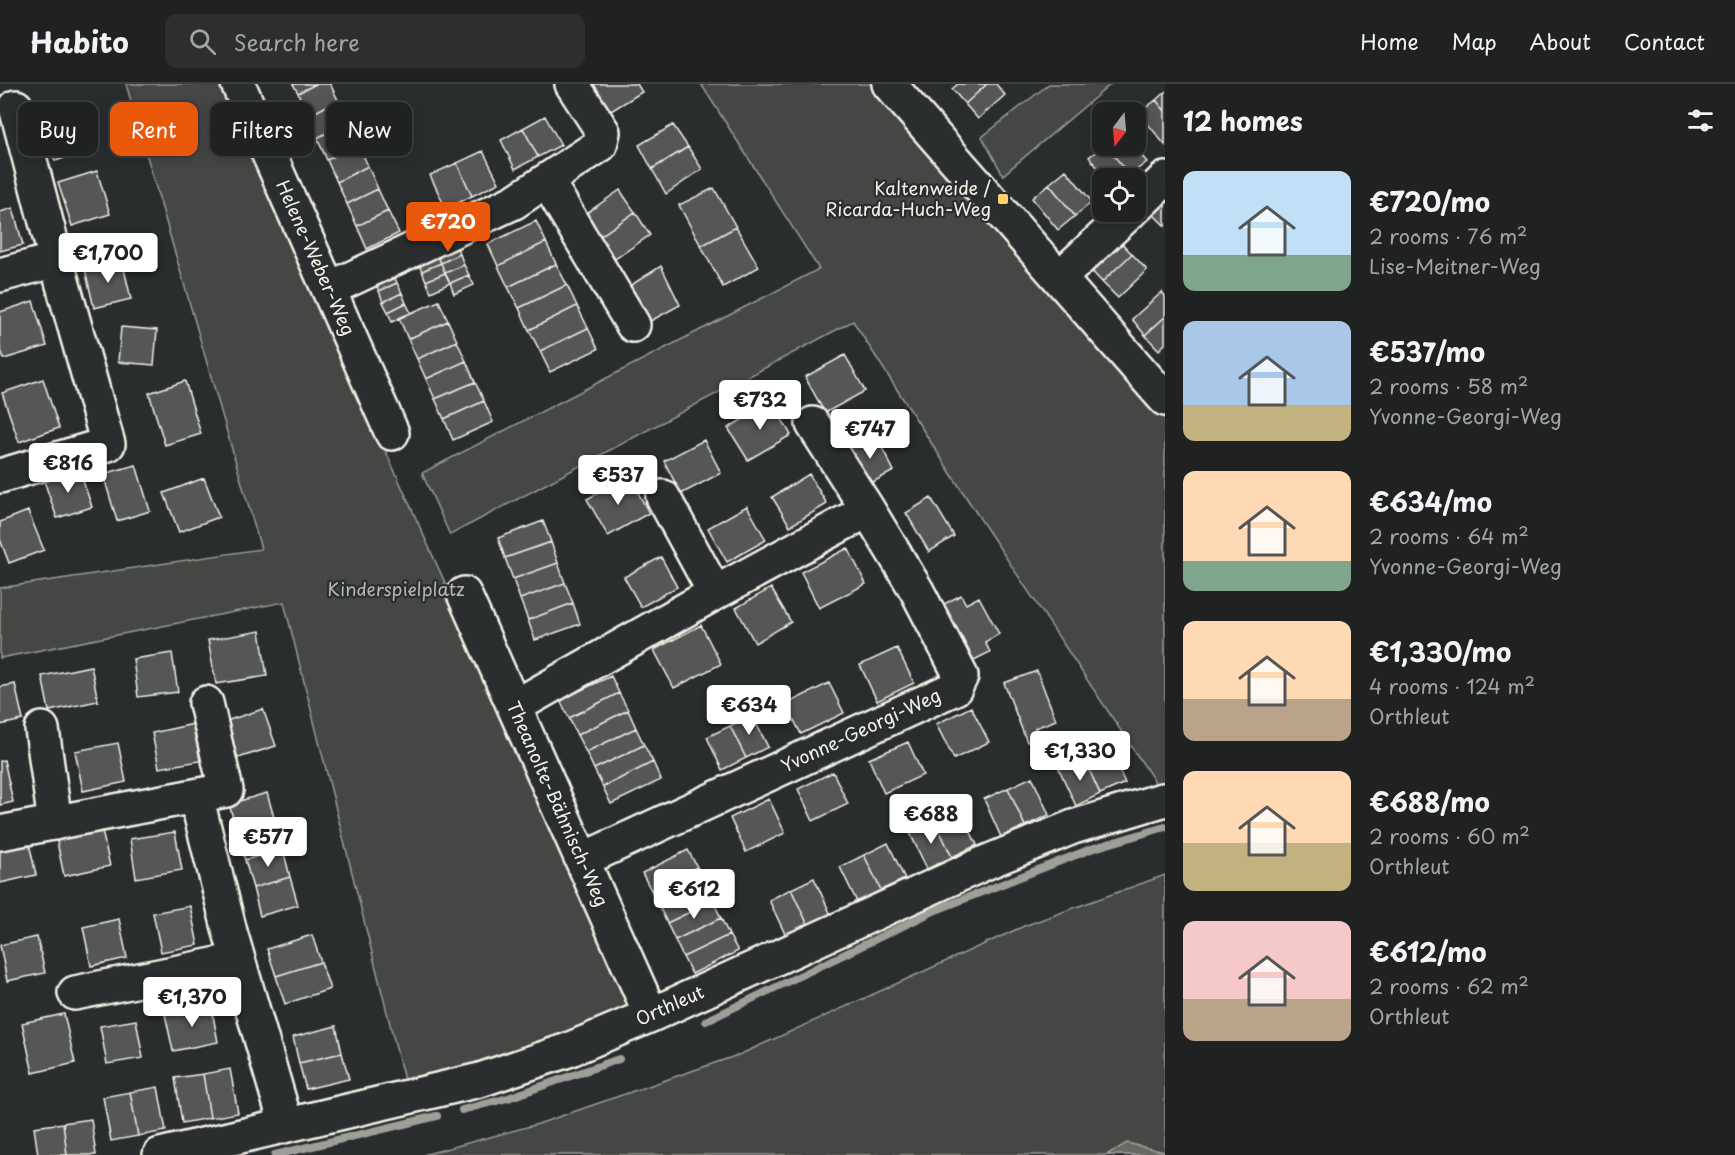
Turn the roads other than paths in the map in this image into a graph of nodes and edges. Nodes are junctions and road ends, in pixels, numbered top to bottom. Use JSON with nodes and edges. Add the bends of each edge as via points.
{"nodes":[{"id":1,"x":238,"y":84,"type":"edge"},
{"id":2,"x":572,"y":84,"type":"edge"},
{"id":3,"x":889,"y":84,"type":"edge"},
{"id":4,"x":16,"y":107,"type":"dead end"},
{"id":5,"x":1165,"y":179,"type":"edge"},
{"id":6,"x":547,"y":181,"type":"junction"},
{"id":7,"x":1146,"y":197,"type":"edge"},
{"id":8,"x":1119,"y":222,"type":"edge"},
{"id":9,"x":56,"y":260,"type":"junction"},
{"id":10,"x":0,"y":275,"type":"edge"},
{"id":11,"x":1059,"y":278,"type":"junction"},
{"id":12,"x":328,"y":289,"type":"junction"},
{"id":13,"x":633,"y":325,"type":"dead end"},
{"id":14,"x":1165,"y":399,"type":"edge"},
{"id":15,"x":813,"y":424,"type":"dead end"},
{"id":16,"x":392,"y":433,"type":"dead end"},
{"id":17,"x":0,"y":476,"type":"edge"},
{"id":18,"x":663,"y":497,"type":"dead end"},
{"id":19,"x":868,"y":510,"type":"junction"},
{"id":20,"x":715,"y":593,"type":"junction"},
{"id":21,"x":464,"y":594,"type":"dead end"},
{"id":22,"x":206,"y":703,"type":"dead end"},
{"id":23,"x":514,"y":707,"type":"junction"},
{"id":24,"x":42,"y":729,"type":"dead end"},
{"id":25,"x":211,"y":793,"type":"junction"},
{"id":26,"x":1161,"y":800,"type":"dead end"},
{"id":27,"x":55,"y":824,"type":"junction"},
{"id":28,"x":0,"y":833,"type":"edge"},
{"id":29,"x":582,"y":860,"type":"junction"},
{"id":30,"x":238,"y":960,"type":"junction"},
{"id":31,"x":75,"y":993,"type":"dead end"},
{"id":32,"x":651,"y":1015,"type":"junction"},
{"id":33,"x":286,"y":1124,"type":"junction"},
{"id":34,"x":160,"y":1155,"type":"edge"}],
"edges":[{"from":1,"to":12,"type":"street","name":"Helene-Weber-Weg"},
{"from":2,"to":6,"type":"street","via":[[603,132],[600,145]]},
{"from":3,"to":11,"type":"street"},
{"from":4,"to":9,"type":"street"},
{"from":5,"to":7,"type":"street"},
{"from":6,"to":12,"type":"street","via":[[514,202]]},
{"from":6,"to":13,"type":"street"},
{"from":8,"to":11,"type":"street"},
{"from":9,"to":10,"type":"street"},
{"from":9,"to":17,"type":"street","via":[[108,444]]},
{"from":11,"to":14,"type":"street"},
{"from":12,"to":16,"type":"street","name":"Helene-Weber-Weg"},
{"from":15,"to":19,"type":"street","name":"Yvonne-Georgi-Weg"},
{"from":18,"to":20,"type":"street"},
{"from":19,"to":20,"type":"street"},
{"from":19,"to":29,"type":"street","name":"Yvonne-Georgi-Weg","via":[[918,591],[961,676],[955,688]]},
{"from":20,"to":23,"type":"street"},
{"from":21,"to":23,"type":"street","name":"Theanolte-Bähnisch-Weg"},
{"from":22,"to":25,"type":"street"},
{"from":23,"to":29,"type":"street","name":"Theanolte-Bähnisch-Weg"},
{"from":24,"to":27,"type":"street"},
{"from":25,"to":27,"type":"street"},
{"from":25,"to":30,"type":"street"},
{"from":26,"to":32,"type":"street","name":"Orthleut","via":[[1073,827],[987,862]]},
{"from":27,"to":28,"type":"street"},
{"from":29,"to":32,"type":"street","name":"Theanolte-Bähnisch-Weg"},
{"from":30,"to":31,"type":"street"},
{"from":30,"to":33,"type":"street"},
{"from":32,"to":33,"type":"street","name":"Orthleut","via":[[568,1050],[480,1080]]},
{"from":33,"to":34,"type":"street","name":"Orthleut"}]}
